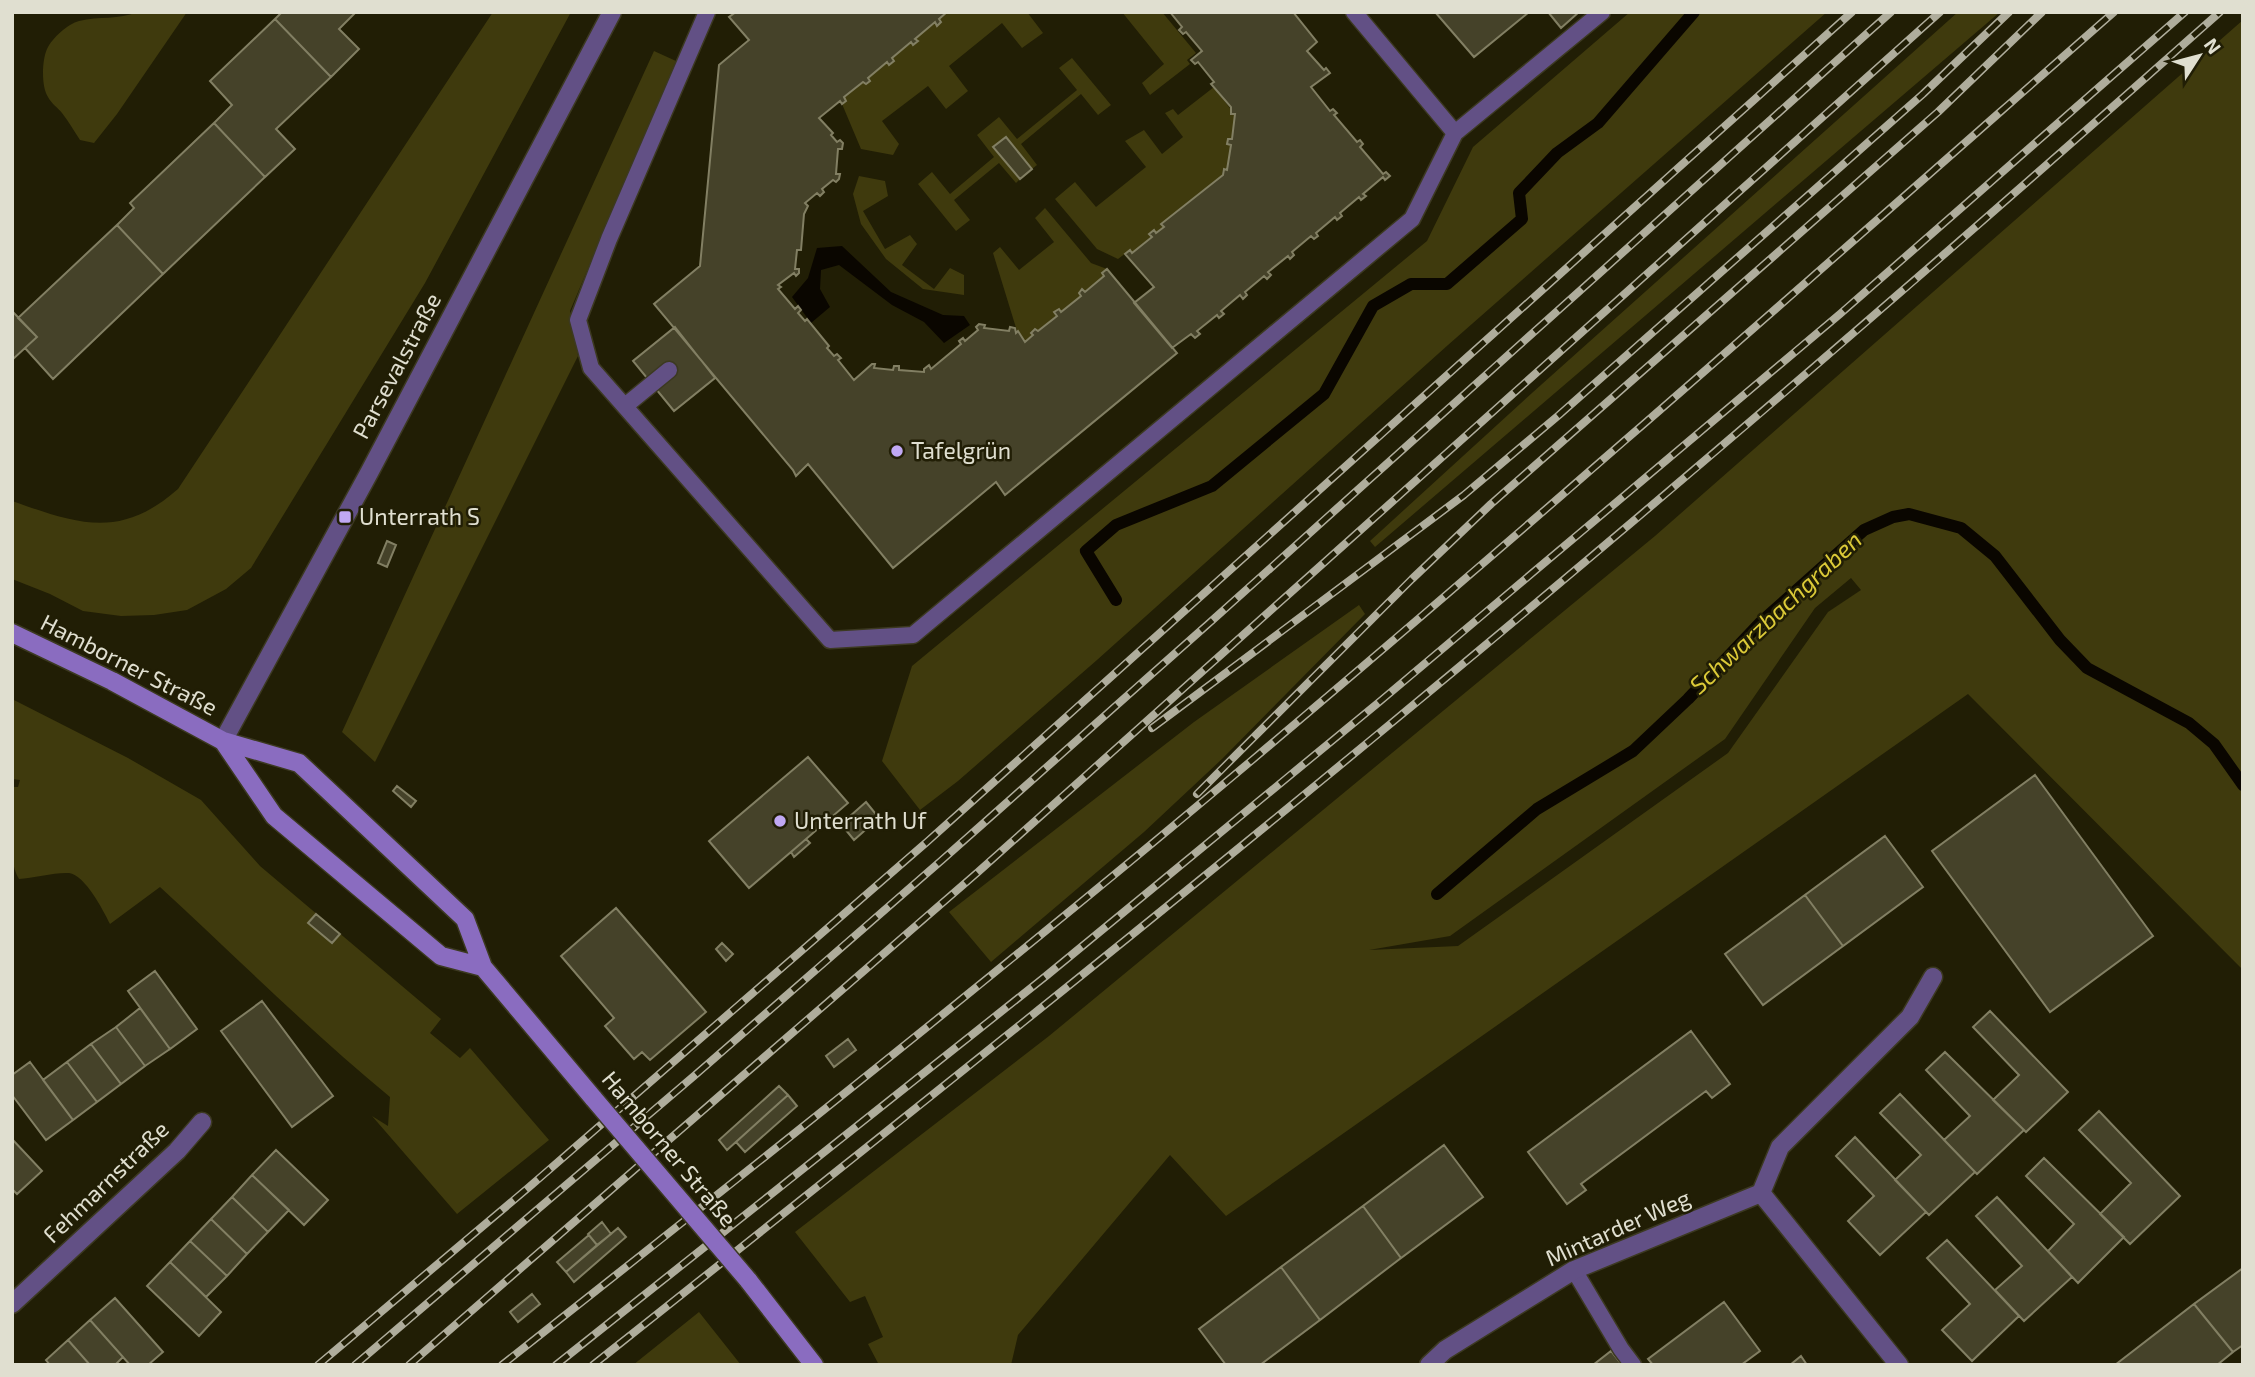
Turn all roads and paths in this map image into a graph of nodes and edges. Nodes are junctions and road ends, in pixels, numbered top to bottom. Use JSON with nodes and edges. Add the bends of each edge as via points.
{"nodes":[{"id":1,"x":612,"y":12,"type":"edge"},
{"id":2,"x":707,"y":12,"type":"edge"},
{"id":3,"x":1354,"y":12,"type":"edge"},
{"id":4,"x":1602,"y":12,"type":"edge"},
{"id":5,"x":1455,"y":133,"type":"junction"},
{"id":6,"x":669,"y":370,"type":"dead end"},
{"id":7,"x":625,"y":406,"type":"junction"},
{"id":8,"x":12,"y":634,"type":"edge"},
{"id":9,"x":223,"y":741,"type":"junction"},
{"id":10,"x":483,"y":967,"type":"junction"},
{"id":11,"x":1933,"y":977,"type":"dead end"},
{"id":12,"x":202,"y":1122,"type":"dead end"},
{"id":13,"x":1761,"y":1193,"type":"junction"},
{"id":14,"x":1574,"y":1270,"type":"junction"},
{"id":15,"x":12,"y":1304,"type":"edge"},
{"id":16,"x":814,"y":1365,"type":"edge"},
{"id":17,"x":1429,"y":1365,"type":"edge"},
{"id":18,"x":1633,"y":1365,"type":"edge"},
{"id":19,"x":1899,"y":1365,"type":"edge"}],
"edges":[{"from":1,"to":9,"type":"street","name":"Parsevalstraße"},
{"from":2,"to":7,"type":"lane","via":[[578,320],[591,368]]},
{"from":3,"to":5,"type":"lane"},
{"from":4,"to":5,"type":"lane"},
{"from":5,"to":7,"type":"lane","via":[[1412,219],[913,635],[830,640]]},
{"from":6,"to":7,"type":"lane"},
{"from":8,"to":9,"type":"main road","name":"Hamborner Straße"},
{"from":9,"to":10,"type":"main road","name":"Hamborner Straße","via":[[274,816],[441,956]]},
{"from":9,"to":10,"type":"main road","name":"Hamborner Straße","via":[[299,763],[465,919]]},
{"from":10,"to":16,"type":"main road","name":"Hamborner Straße","bridge":true,"via":[[748,1280]]},
{"from":11,"to":13,"type":"street","via":[[1910,1017],[1780,1147]]},
{"from":12,"to":15,"type":"street","name":"Fehmarnstraße","via":[[177,1151]]},
{"from":13,"to":14,"type":"street","name":"Mintarder Weg"},
{"from":13,"to":19,"type":"street"},
{"from":14,"to":17,"type":"street","name":"Mintarder Weg","via":[[1445,1350]]},
{"from":14,"to":18,"type":"lane"}]}
